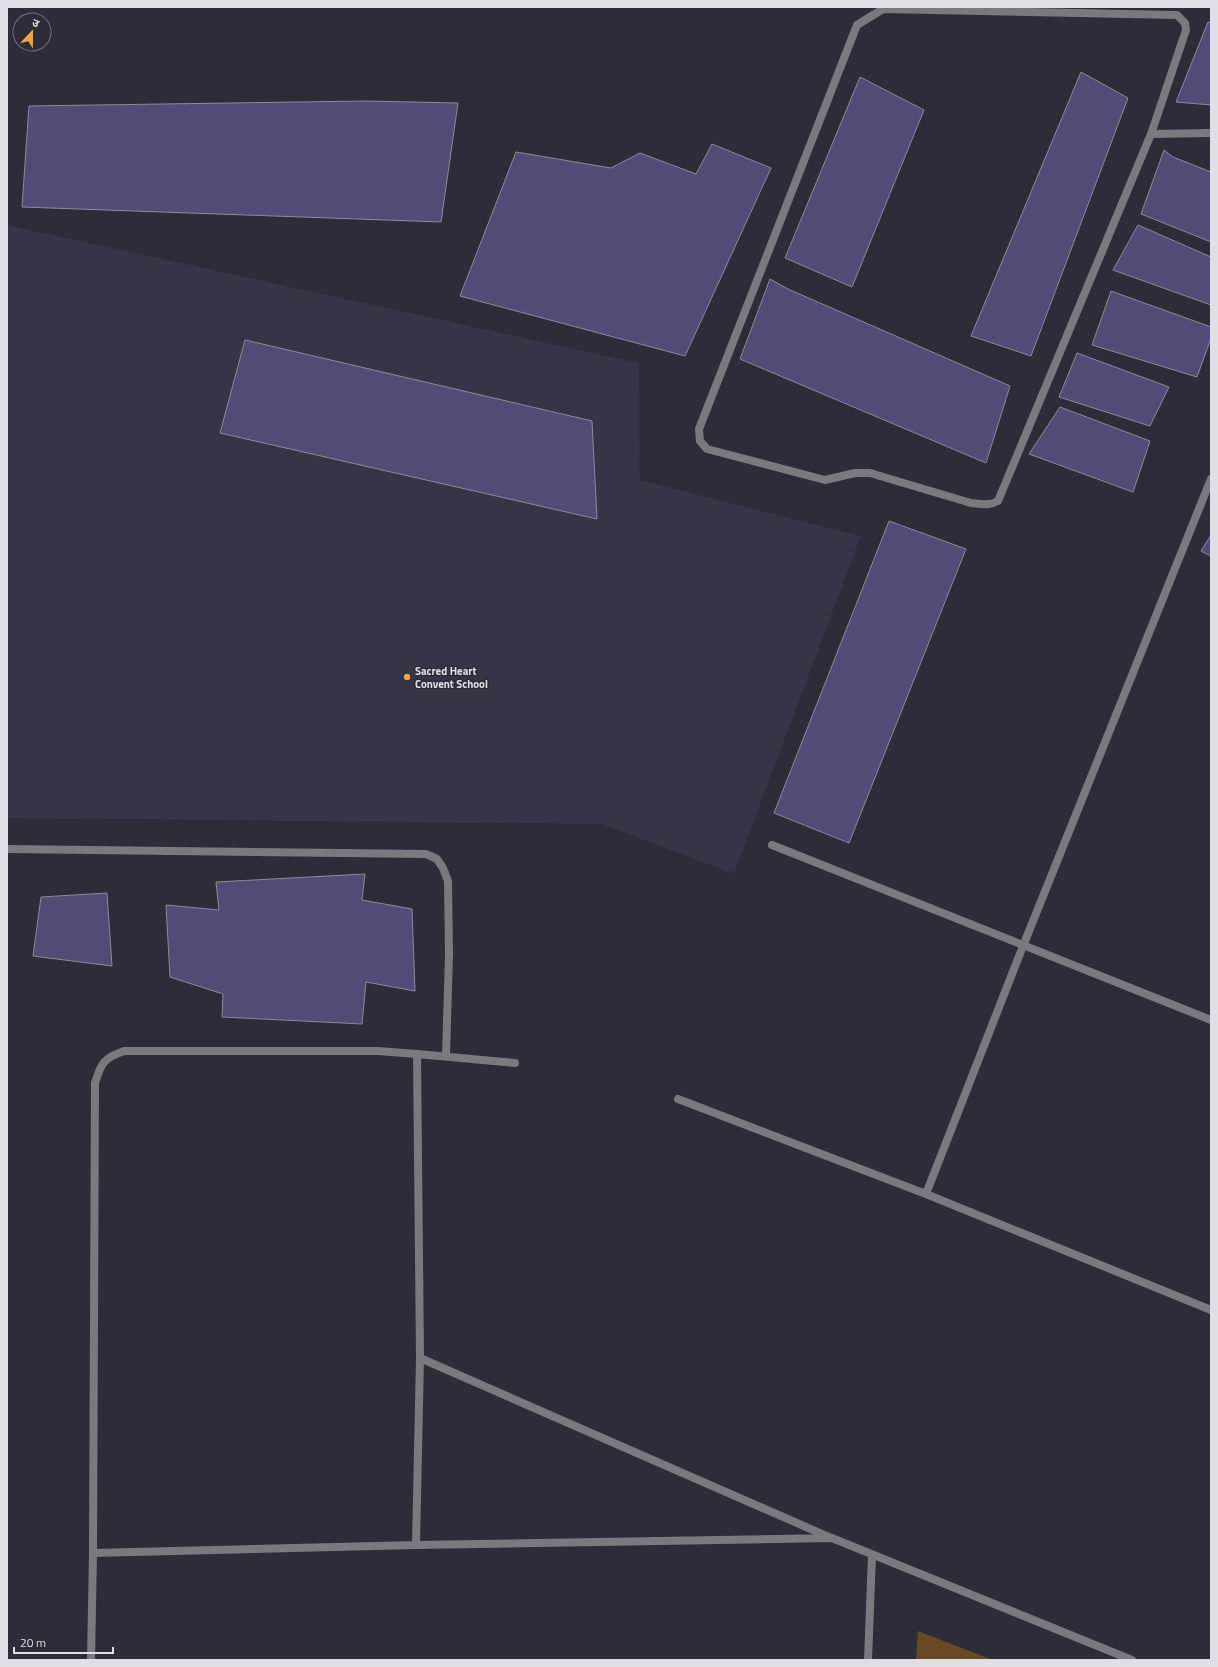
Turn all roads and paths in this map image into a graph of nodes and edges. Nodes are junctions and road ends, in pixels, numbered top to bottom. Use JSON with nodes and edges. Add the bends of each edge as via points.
{"nodes":[{"id":1,"x":1211,"y":133,"type":"edge"},
{"id":2,"x":1151,"y":134,"type":"junction"},
{"id":3,"x":1211,"y":479,"type":"edge"},
{"id":4,"x":772,"y":845,"type":"dead end"},
{"id":5,"x":7,"y":849,"type":"edge"},
{"id":6,"x":1023,"y":946,"type":"junction"},
{"id":7,"x":1211,"y":1020,"type":"edge"},
{"id":8,"x":417,"y":1054,"type":"junction"},
{"id":9,"x":446,"y":1056,"type":"junction"},
{"id":10,"x":514,"y":1063,"type":"dead end"},
{"id":11,"x":678,"y":1099,"type":"dead end"},
{"id":12,"x":926,"y":1194,"type":"junction"},
{"id":13,"x":1211,"y":1310,"type":"edge"},
{"id":14,"x":420,"y":1358,"type":"junction"},
{"id":15,"x":832,"y":1538,"type":"junction"},
{"id":16,"x":416,"y":1545,"type":"junction"},
{"id":17,"x":93,"y":1553,"type":"junction"},
{"id":18,"x":872,"y":1555,"type":"junction"},
{"id":19,"x":91,"y":1660,"type":"edge"},
{"id":20,"x":868,"y":1660,"type":"edge"},
{"id":21,"x":1132,"y":1660,"type":"edge"}],
"edges":[{"from":1,"to":2,"type":"street"},
{"from":2,"to":2,"type":"street","via":[[998,501],[984,505],[971,503],[870,473],[855,473],[824,480],[707,449],[700,441],[699,429],[857,25],[869,16],[883,9],[1177,15],[1185,22],[1186,30]]},
{"from":3,"to":6,"type":"street"},
{"from":4,"to":6,"type":"street"},
{"from":5,"to":9,"type":"street","via":[[426,854],[437,859],[448,881]]},
{"from":6,"to":7,"type":"street"},
{"from":6,"to":12,"type":"street"},
{"from":8,"to":9,"type":"street"},
{"from":8,"to":14,"type":"street"},
{"from":8,"to":17,"type":"street","via":[[378,1051],[124,1051],[110,1056],[100,1066],[96,1083]]},
{"from":9,"to":10,"type":"street"},
{"from":11,"to":12,"type":"street"},
{"from":12,"to":13,"type":"street"},
{"from":14,"to":15,"type":"street"},
{"from":14,"to":16,"type":"street"},
{"from":15,"to":16,"type":"street"},
{"from":15,"to":18,"type":"street"},
{"from":16,"to":17,"type":"street"},
{"from":17,"to":19,"type":"street"},
{"from":18,"to":20,"type":"street"},
{"from":18,"to":21,"type":"street"}]}
